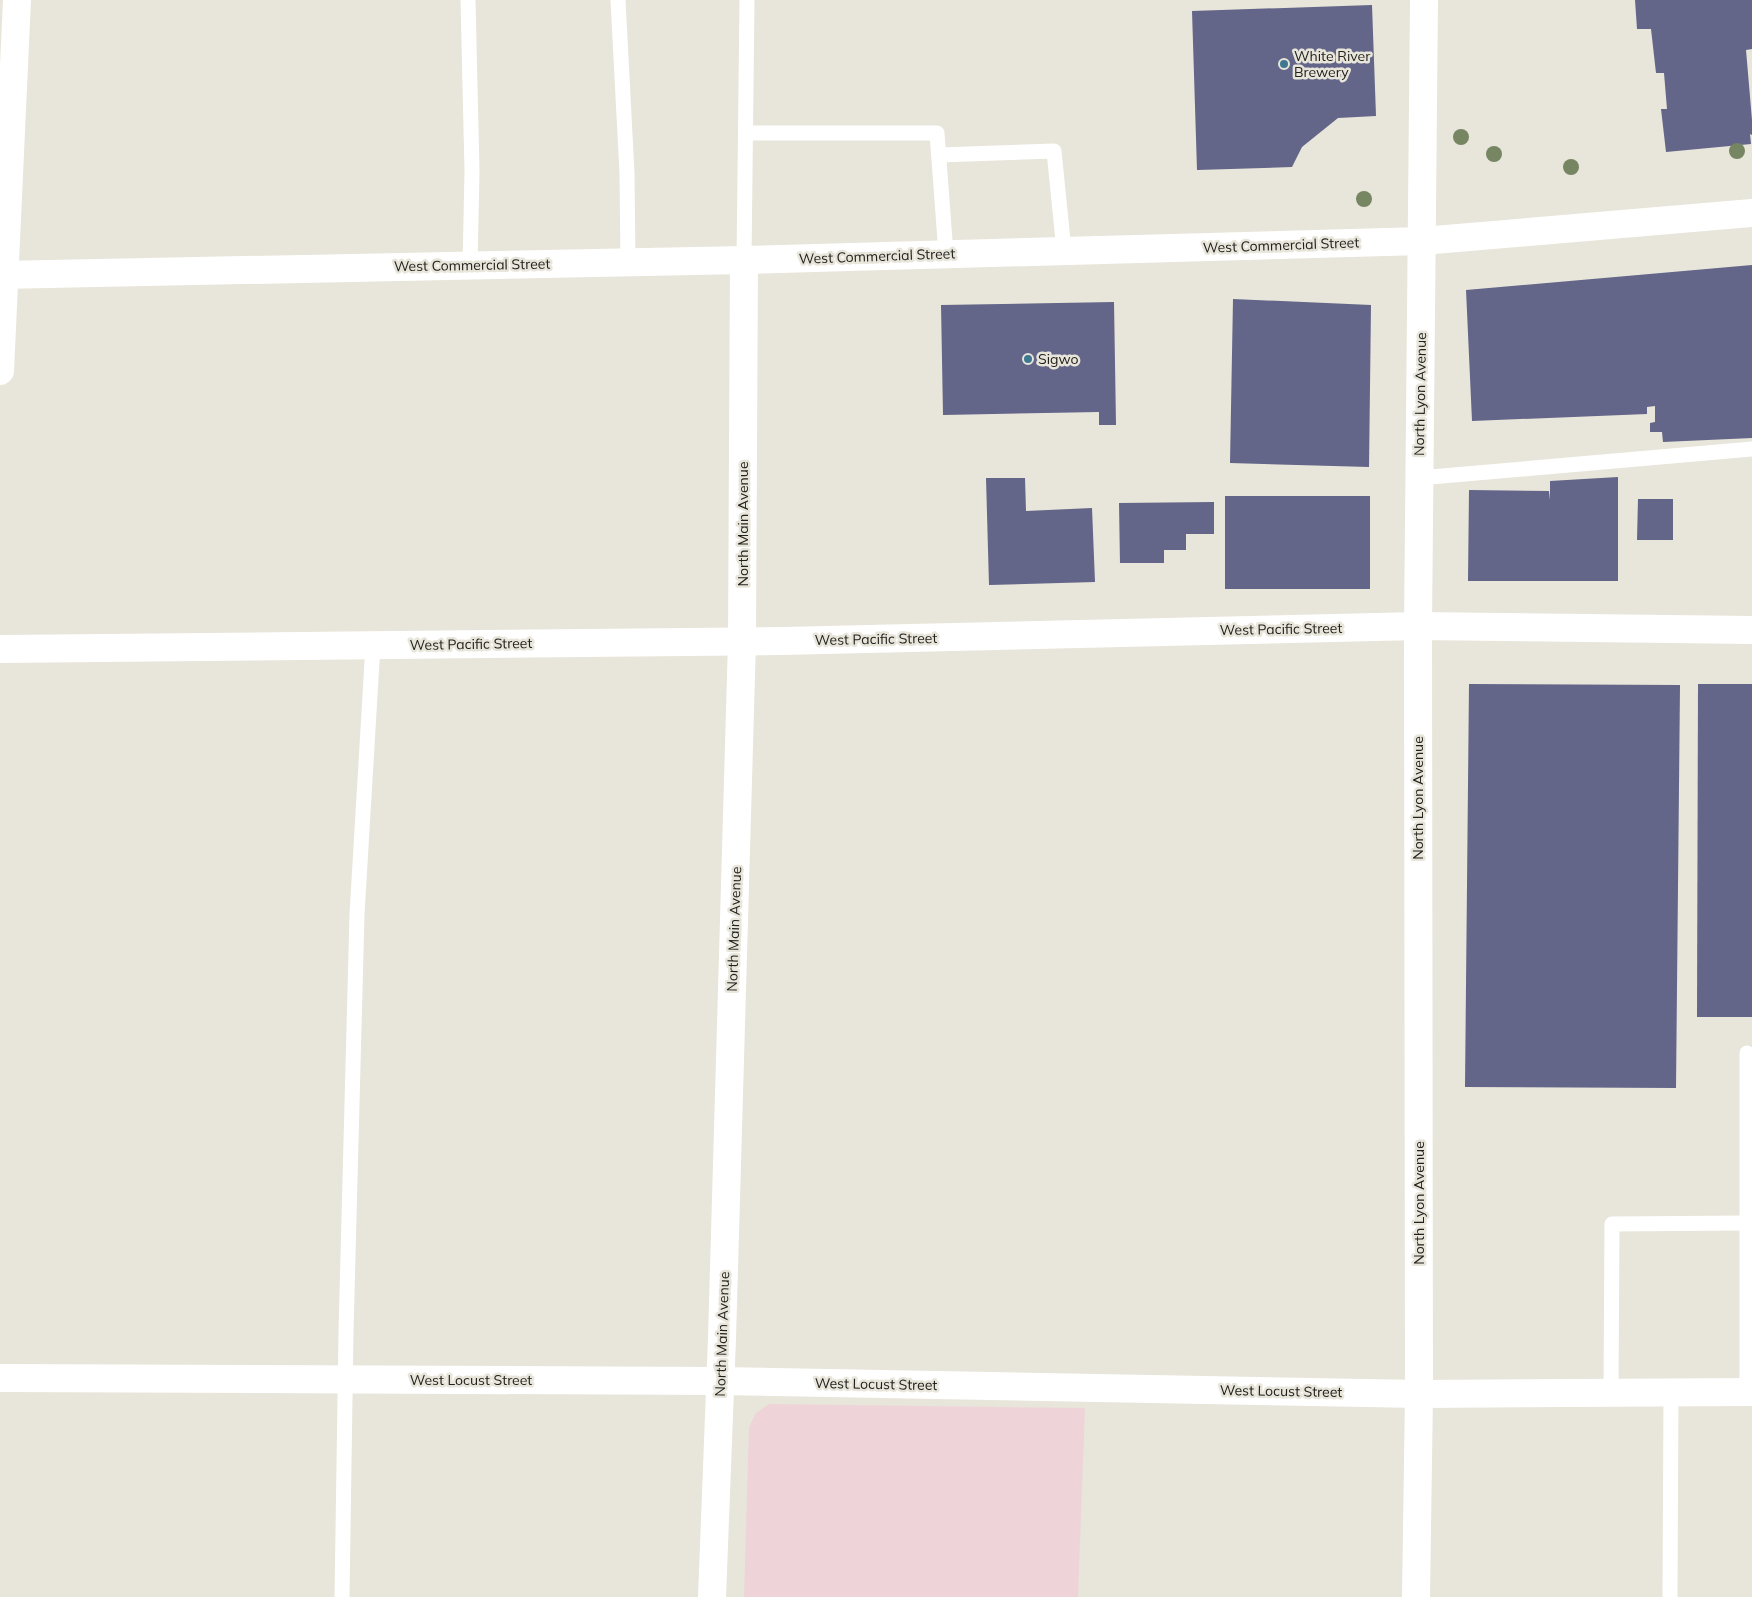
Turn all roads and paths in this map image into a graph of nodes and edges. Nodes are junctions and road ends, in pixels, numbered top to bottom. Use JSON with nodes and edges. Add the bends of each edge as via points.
{"nodes":[{"id":1,"x":17,"y":0,"type":"edge"},
{"id":2,"x":468,"y":0,"type":"edge"},
{"id":3,"x":618,"y":0,"type":"edge"},
{"id":4,"x":747,"y":0,"type":"edge"},
{"id":5,"x":1424,"y":0,"type":"edge"},
{"id":6,"x":746,"y":133,"type":"junction"},
{"id":7,"x":939,"y":155,"type":"junction"},
{"id":8,"x":1752,"y":213,"type":"edge"},
{"id":9,"x":1422,"y":241,"type":"junction"},
{"id":10,"x":1064,"y":251,"type":"junction"},
{"id":11,"x":946,"y":254,"type":"junction"},
{"id":12,"x":744,"y":260,"type":"junction"},
{"id":13,"x":628,"y":263,"type":"junction"},
{"id":14,"x":470,"y":266,"type":"junction"},
{"id":15,"x":2,"y":275,"type":"edge"},
{"id":16,"x":0,"y":371,"type":"edge"},
{"id":17,"x":1752,"y":449,"type":"edge"},
{"id":18,"x":1420,"y":478,"type":"junction"},
{"id":19,"x":1418,"y":626,"type":"junction"},
{"id":20,"x":1752,"y":630,"type":"edge"},
{"id":21,"x":742,"y":641,"type":"junction"},
{"id":22,"x":373,"y":645,"type":"junction"},
{"id":23,"x":0,"y":649,"type":"edge"},
{"id":24,"x":1747,"y":1053,"type":"dead end"},
{"id":25,"x":1746,"y":1223,"type":"junction"},
{"id":26,"x":0,"y":1378,"type":"edge"},
{"id":27,"x":345,"y":1380,"type":"junction"},
{"id":28,"x":720,"y":1381,"type":"junction"},
{"id":29,"x":1611,"y":1392,"type":"junction"},
{"id":30,"x":1671,"y":1392,"type":"junction"},
{"id":31,"x":1750,"y":1392,"type":"edge"},
{"id":32,"x":1419,"y":1394,"type":"junction"},
{"id":33,"x":342,"y":1597,"type":"edge"},
{"id":34,"x":712,"y":1597,"type":"edge"},
{"id":35,"x":1416,"y":1597,"type":"edge"},
{"id":36,"x":1670,"y":1597,"type":"edge"}],
"edges":[{"from":1,"to":15,"type":"street"},
{"from":2,"to":14,"type":"lane","via":[[472,171]]},
{"from":3,"to":13,"type":"lane"},
{"from":4,"to":6,"type":"lane"},
{"from":5,"to":9,"type":"street","name":"North Lyon Avenue"},
{"from":6,"to":7,"type":"lane","via":[[937,133]]},
{"from":6,"to":12,"type":"lane"},
{"from":7,"to":10,"type":"lane","via":[[1054,151]]},
{"from":7,"to":11,"type":"lane"},
{"from":8,"to":9,"type":"street","name":"West Commercial Street"},
{"from":9,"to":10,"type":"street","name":"West Commercial Street"},
{"from":9,"to":18,"type":"street","name":"North Lyon Avenue"},
{"from":10,"to":11,"type":"street","name":"West Commercial Street"},
{"from":11,"to":12,"type":"street","name":"West Commercial Street"},
{"from":12,"to":13,"type":"street","name":"West Commercial Street"},
{"from":12,"to":21,"type":"street","name":"North Main Avenue"},
{"from":13,"to":14,"type":"street","name":"West Commercial Street"},
{"from":14,"to":15,"type":"street","name":"West Commercial Street"},
{"from":15,"to":16,"type":"street"},
{"from":17,"to":18,"type":"lane"},
{"from":18,"to":19,"type":"street","name":"North Lyon Avenue"},
{"from":19,"to":20,"type":"street","name":"West Pacific Street"},
{"from":19,"to":21,"type":"street","name":"West Pacific Street"},
{"from":19,"to":32,"type":"street","name":"North Lyon Avenue"},
{"from":21,"to":22,"type":"street","name":"West Pacific Street"},
{"from":21,"to":28,"type":"street","name":"North Main Avenue"},
{"from":22,"to":23,"type":"street","name":"West Pacific Street"},
{"from":22,"to":27,"type":"lane","via":[[357,914]]},
{"from":24,"to":25,"type":"lane"},
{"from":25,"to":29,"type":"lane","via":[[1612,1224]]},
{"from":25,"to":31,"type":"lane"},
{"from":26,"to":27,"type":"street","name":"West Locust Street"},
{"from":27,"to":28,"type":"street","name":"West Locust Street"},
{"from":27,"to":33,"type":"lane"},
{"from":28,"to":32,"type":"street","name":"West Locust Street"},
{"from":28,"to":34,"type":"street","name":"North Main Avenue"},
{"from":29,"to":30,"type":"street","name":"West Locust Street"},
{"from":29,"to":32,"type":"street","name":"West Locust Street"},
{"from":30,"to":31,"type":"street","name":"West Locust Street"},
{"from":30,"to":36,"type":"lane"},
{"from":32,"to":35,"type":"street","name":"North Lyon Avenue"}]}
